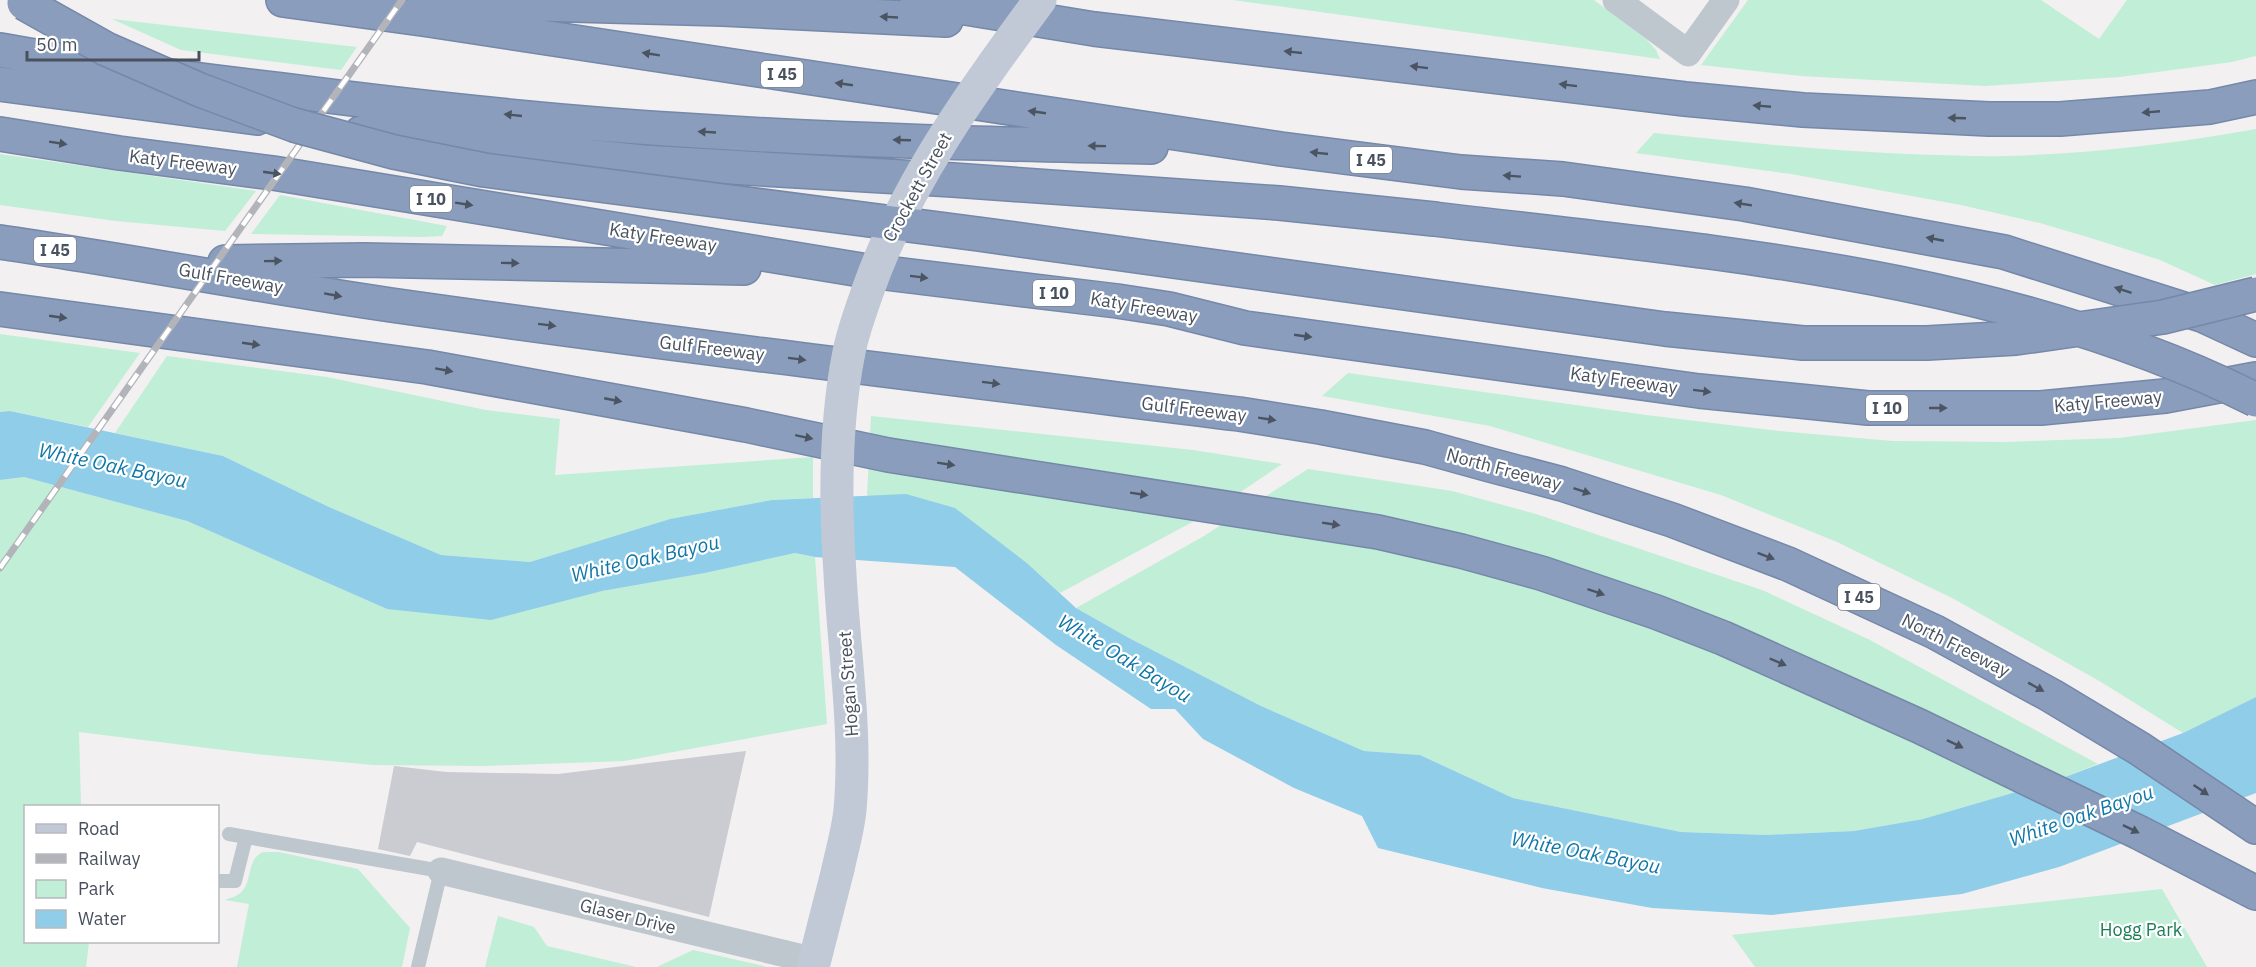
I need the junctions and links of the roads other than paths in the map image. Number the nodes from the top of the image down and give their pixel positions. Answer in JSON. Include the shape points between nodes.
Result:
{"nodes":[{"id":1,"x":19,"y":0,"type":"edge"},
{"id":2,"x":283,"y":0,"type":"edge"},
{"id":3,"x":393,"y":0,"type":"edge"},
{"id":4,"x":917,"y":0,"type":"edge"},
{"id":5,"x":1040,"y":0,"type":"edge"},
{"id":6,"x":1616,"y":0,"type":"edge"},
{"id":7,"x":1726,"y":0,"type":"edge"},
{"id":8,"x":1094,"y":29,"type":"junction"},
{"id":9,"x":0,"y":50,"type":"edge"},
{"id":10,"x":0,"y":84,"type":"edge"},
{"id":11,"x":2256,"y":97,"type":"edge"},
{"id":12,"x":0,"y":134,"type":"edge"},
{"id":13,"x":1281,"y":149,"type":"junction"},
{"id":14,"x":0,"y":242,"type":"edge"},
{"id":15,"x":110,"y":258,"type":"junction"},
{"id":16,"x":861,"y":270,"type":"junction"},
{"id":17,"x":2256,"y":294,"type":"edge"},
{"id":18,"x":0,"y":309,"type":"edge"},
{"id":19,"x":2256,"y":340,"type":"edge"},
{"id":20,"x":2256,"y":379,"type":"edge"},
{"id":21,"x":843,"y":397,"type":"joint"},
{"id":22,"x":2256,"y":400,"type":"edge"},
{"id":23,"x":1425,"y":447,"type":"joint"},
{"id":24,"x":2256,"y":827,"type":"edge"},
{"id":25,"x":229,"y":834,"type":"dead end"},
{"id":26,"x":246,"y":837,"type":"junction"},
{"id":27,"x":441,"y":871,"type":"junction"},
{"id":28,"x":219,"y":881,"type":"edge"},
{"id":29,"x":2256,"y":893,"type":"edge"},
{"id":30,"x":814,"y":964,"type":"edge"},
{"id":31,"x":418,"y":967,"type":"edge"}],
"edges":[{"from":1,"to":17,"type":"highway","bridge":true,"via":[[106,49],[294,125],[394,152],[484,170],[1665,329],[1803,343],[1927,343],[1994,339],[2163,317]]},
{"from":13,"to":2,"type":"highway","number":"I 45","one_way":true},
{"from":8,"to":3,"type":"highway","one_way":true,"via":[[734,9]]},
{"from":4,"to":8,"type":"highway"},
{"from":5,"to":21,"type":"main road","name":"Crockett Street","bridge":true,"via":[[951,126],[902,208],[860,311]]},
{"from":6,"to":7,"type":"street","via":[[1688,53]]},
{"from":11,"to":8,"type":"highway","one_way":true,"via":[[2210,107],[2060,119],[1803,110]]},
{"from":13,"to":9,"type":"highway","one_way":true,"via":[[1008,144],[620,126],[180,78]]},
{"from":10,"to":22,"type":"highway","bridge":true,"via":[[362,133],[631,161],[1267,202],[1694,250],[1932,291],[2046,319],[2134,348]]},
{"from":12,"to":16,"type":"highway","name":"Katy Freeway","number":"I 10","one_way":true,"via":[[273,173]]},
{"from":19,"to":13,"type":"highway","number":"I 45","one_way":true,"bridge":true,"via":[[2202,315],[2004,252],[1744,204],[1563,179],[1461,172]]},
{"from":14,"to":15,"type":"highway","name":"Gulf Freeway","number":"I 45"},
{"from":15,"to":16,"type":"highway","one_way":true},
{"from":15,"to":23,"type":"highway","name":"Gulf Freeway","number":"I 45","one_way":true,"via":[[389,305],[1239,414]]},
{"from":16,"to":20,"type":"highway","name":"Katy Freeway","number":"I 10","one_way":true,"via":[[1118,301],[1245,328],[1699,391],[1869,408],[2041,408],[2165,396]]},
{"from":18,"to":29,"type":"highway","one_way":true,"via":[[428,367],[888,455],[1378,532],[1461,551],[1656,612],[1801,672],[1940,736]]},
{"from":21,"to":30,"type":"main road","name":"Hogan Street","bridge":true,"via":[[838,459],[839,573],[852,770],[838,869]]},
{"from":23,"to":24,"type":"highway","name":"North Freeway","number":"I 45","one_way":true,"via":[[1562,484],[1788,564],[1935,632],[2052,696]]},
{"from":25,"to":26,"type":"lane"},
{"from":26,"to":27,"type":"lane"},
{"from":26,"to":28,"type":"lane","via":[[235,881]]},
{"from":27,"to":30,"type":"street","name":"Glaser Drive"},
{"from":27,"to":31,"type":"lane"}]}
